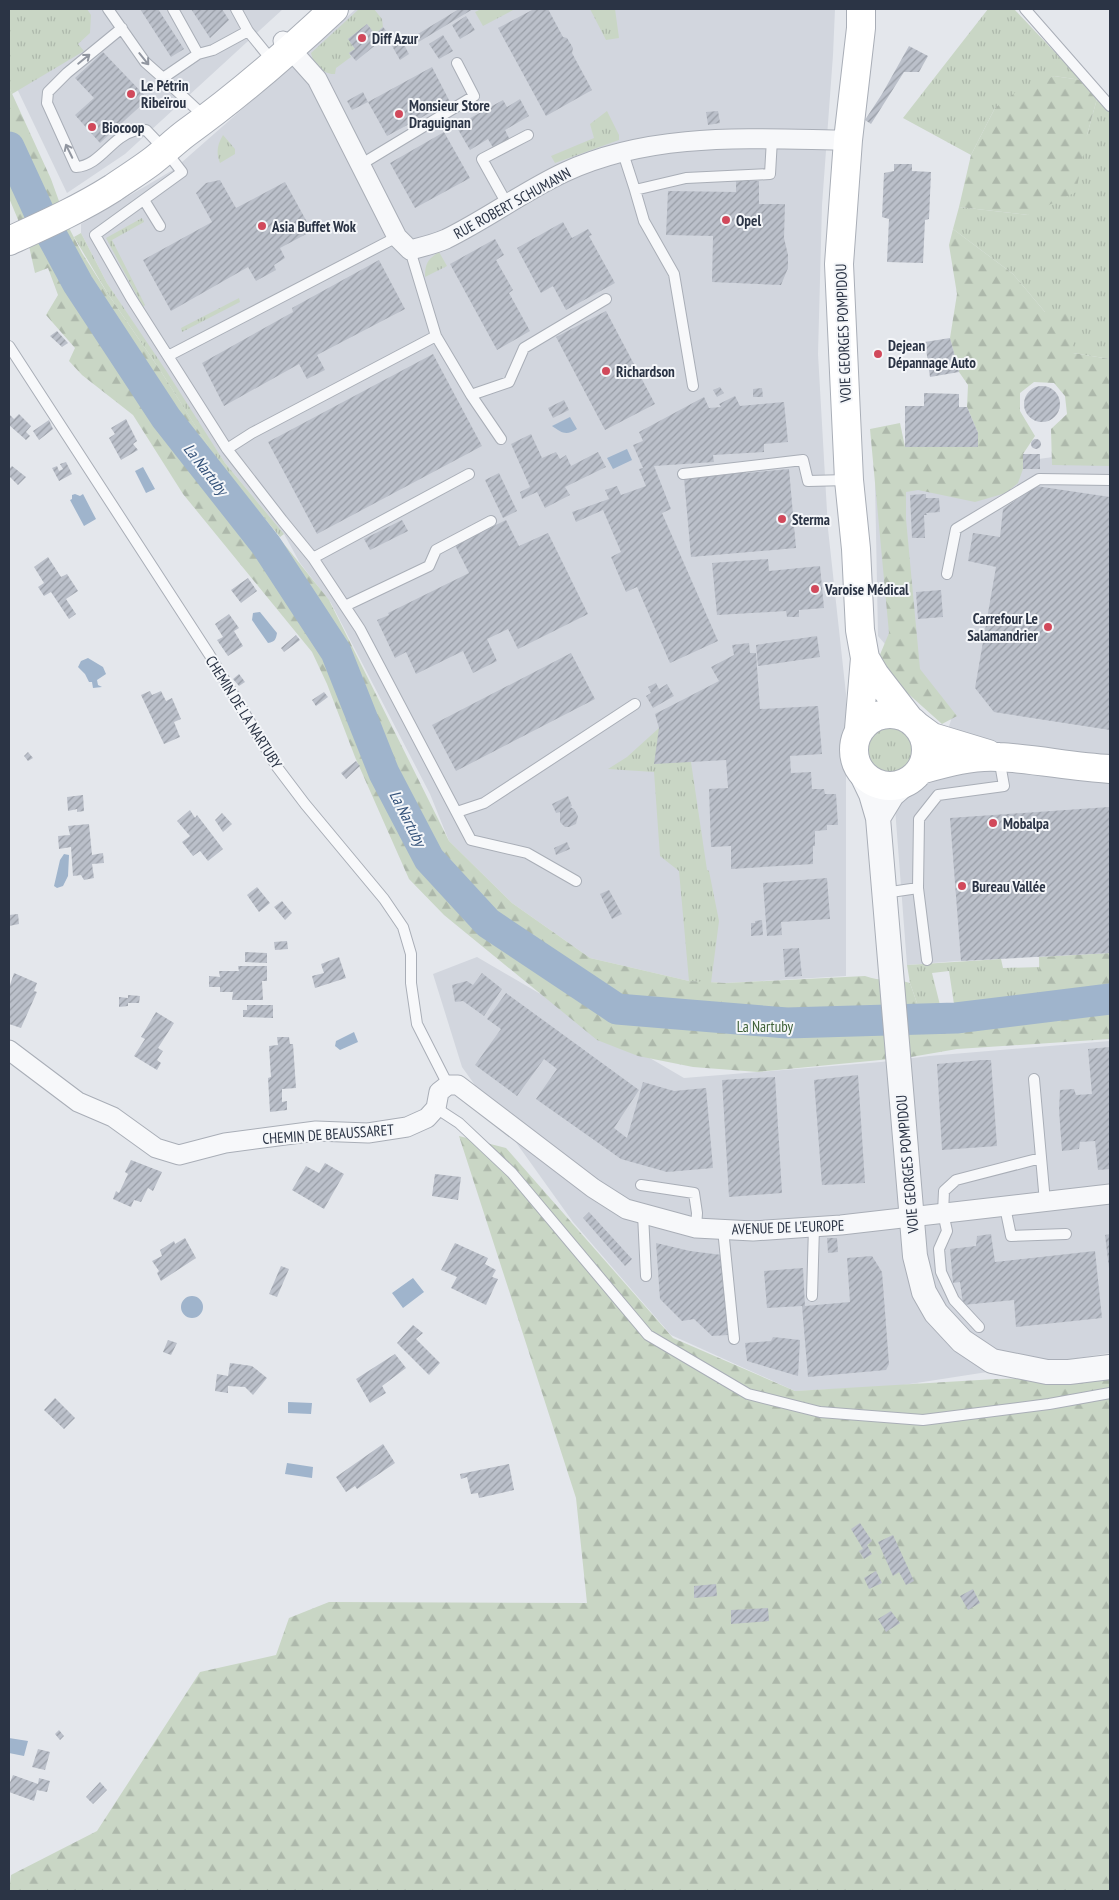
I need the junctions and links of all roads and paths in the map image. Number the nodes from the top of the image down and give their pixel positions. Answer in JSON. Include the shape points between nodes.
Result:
{"nodes":[{"id":1,"x":108,"y":9,"type":"edge"},
{"id":2,"x":172,"y":9,"type":"edge"},
{"id":3,"x":236,"y":9,"type":"edge"},
{"id":4,"x":316,"y":9,"type":"edge"},
{"id":5,"x":334,"y":9,"type":"edge"},
{"id":6,"x":860,"y":9,"type":"edge"},
{"id":7,"x":1025,"y":9,"type":"edge"},
{"id":8,"x":122,"y":28,"type":"junction"},
{"id":9,"x":248,"y":31,"type":"junction"},
{"id":10,"x":279,"y":52,"type":"junction"},
{"id":11,"x":198,"y":54,"type":"junction"},
{"id":12,"x":457,"y":63,"type":"dead end"},
{"id":13,"x":163,"y":78,"type":"junction"},
{"id":14,"x":1110,"y":106,"type":"edge"},
{"id":15,"x":190,"y":129,"type":"junction"},
{"id":16,"x":528,"y":135,"type":"dead end"},
{"id":17,"x":772,"y":139,"type":"junction"},
{"id":18,"x":848,"y":140,"type":"junction"},
{"id":19,"x":624,"y":153,"type":"junction"},
{"id":20,"x":360,"y":165,"type":"junction"},
{"id":21,"x":635,"y":190,"type":"junction"},
{"id":22,"x":144,"y":200,"type":"junction"},
{"id":23,"x":508,"y":204,"type":"junction"},
{"id":24,"x":160,"y":226,"type":"dead end"},
{"id":25,"x":9,"y":241,"type":"edge"},
{"id":26,"x":404,"y":244,"type":"junction"},
{"id":27,"x":606,"y":299,"type":"dead end"},
{"id":28,"x":436,"y":336,"type":"junction"},
{"id":29,"x":9,"y":346,"type":"edge"},
{"id":30,"x":168,"y":356,"type":"junction"},
{"id":31,"x":693,"y":386,"type":"dead end"},
{"id":32,"x":470,"y":395,"type":"junction"},
{"id":33,"x":502,"y":439,"type":"dead end"},
{"id":34,"x":227,"y":448,"type":"junction"},
{"id":35,"x":469,"y":474,"type":"dead end"},
{"id":36,"x":683,"y":474,"type":"dead end"},
{"id":37,"x":849,"y":480,"type":"junction"},
{"id":38,"x":1110,"y":480,"type":"edge"},
{"id":39,"x":491,"y":521,"type":"dead end"},
{"id":40,"x":313,"y":558,"type":"junction"},
{"id":41,"x":947,"y":574,"type":"dead end"},
{"id":42,"x":345,"y":606,"type":"junction"},
{"id":43,"x":865,"y":658,"type":"junction"},
{"id":44,"x":635,"y":704,"type":"dead end"},
{"id":45,"x":913,"y":722,"type":"junction"},
{"id":46,"x":860,"y":729,"type":"junction"},
{"id":47,"x":999,"y":757,"type":"junction"},
{"id":48,"x":859,"y":769,"type":"junction"},
{"id":49,"x":1110,"y":769,"type":"edge"},
{"id":50,"x":913,"y":776,"type":"junction"},
{"id":51,"x":458,"y":812,"type":"junction"},
{"id":52,"x":878,"y":818,"type":"junction"},
{"id":53,"x":576,"y":881,"type":"dead end"},
{"id":54,"x":918,"y":888,"type":"junction"},
{"id":55,"x":884,"y":893,"type":"junction"},
{"id":56,"x":927,"y":960,"type":"dead end"},
{"id":57,"x":9,"y":1050,"type":"edge"},
{"id":58,"x":1034,"y":1079,"type":"dead end"},
{"id":59,"x":448,"y":1085,"type":"junction"},
{"id":60,"x":436,"y":1108,"type":"junction"},
{"id":61,"x":1041,"y":1158,"type":"junction"},
{"id":62,"x":641,"y":1185,"type":"dead end"},
{"id":63,"x":1110,"y":1194,"type":"edge"},
{"id":64,"x":1045,"y":1202,"type":"junction"},
{"id":65,"x":1005,"y":1207,"type":"junction"},
{"id":66,"x":944,"y":1213,"type":"junction"},
{"id":67,"x":643,"y":1214,"type":"junction"},
{"id":68,"x":912,"y":1218,"type":"junction"},
{"id":69,"x":814,"y":1227,"type":"junction"},
{"id":70,"x":696,"y":1228,"type":"junction"},
{"id":71,"x":723,"y":1230,"type":"junction"},
{"id":72,"x":1066,"y":1234,"type":"dead end"},
{"id":73,"x":646,"y":1276,"type":"dead end"},
{"id":74,"x":812,"y":1296,"type":"dead end"},
{"id":75,"x":979,"y":1327,"type":"dead end"},
{"id":76,"x":734,"y":1340,"type":"dead end"},
{"id":77,"x":1110,"y":1367,"type":"edge"},
{"id":78,"x":1110,"y":1393,"type":"edge"}],
"edges":[{"from":1,"to":8,"type":"lane"},
{"from":2,"to":11,"type":"lane"},
{"from":3,"to":9,"type":"lane"},
{"from":4,"to":10,"type":"main road"},
{"from":5,"to":10,"type":"main road"},
{"from":6,"to":18,"type":"main road","name":"VOIE GEORGES POMPIDOU","via":[[857,72]]},
{"from":7,"to":14,"type":"lane"},
{"from":8,"to":13,"type":"lane","one_way":true,"via":[[145,62]]},
{"from":15,"to":8,"type":"lane","one_way":true,"via":[[133,131],[84,167],[76,167],[47,103],[48,92]]},
{"from":9,"to":10,"type":"lane"},
{"from":9,"to":11,"type":"lane","via":[[213,50]]},
{"from":10,"to":15,"type":"main road"},
{"from":10,"to":20,"type":"street","via":[[317,79]]},
{"from":11,"to":13,"type":"lane"},
{"from":12,"to":20,"type":"lane","via":[[474,96]]},
{"from":13,"to":15,"type":"lane"},
{"from":15,"to":22,"type":"lane","via":[[182,172]]},
{"from":15,"to":25,"type":"main road","via":[[150,163],[112,189]]},
{"from":16,"to":23,"type":"lane","via":[[482,159]]},
{"from":17,"to":18,"type":"street","name":"RUE ROBERT SCHUMANN"},
{"from":17,"to":19,"type":"street","name":"RUE ROBERT SCHUMANN","via":[[673,142]]},
{"from":17,"to":21,"type":"lane","via":[[770,174],[686,178]]},
{"from":18,"to":37,"type":"main road","name":"VOIE GEORGES POMPIDOU","via":[[839,264]]},
{"from":19,"to":21,"type":"lane"},
{"from":19,"to":23,"type":"street","name":"RUE ROBERT SCHUMANN","via":[[565,172]]},
{"from":20,"to":26,"type":"street"},
{"from":21,"to":31,"type":"lane","via":[[644,221],[674,274]]},
{"from":22,"to":24,"type":"lane"},
{"from":22,"to":30,"type":"lane","via":[[95,235]]},
{"from":23,"to":26,"type":"street","name":"RUE ROBERT SCHUMANN","via":[[444,240]]},
{"from":26,"to":28,"type":"lane"},
{"from":26,"to":30,"type":"lane"},
{"from":27,"to":32,"type":"lane","via":[[524,348],[509,382]]},
{"from":28,"to":32,"type":"lane"},
{"from":28,"to":34,"type":"lane"},
{"from":29,"to":59,"type":"lane","name":"CHEMIN DE LA NARTUBY","via":[[190,624],[277,767],[403,927],[411,954],[417,1024]]},
{"from":30,"to":34,"type":"lane"},
{"from":32,"to":33,"type":"lane"},
{"from":34,"to":40,"type":"lane"},
{"from":35,"to":40,"type":"lane"},
{"from":36,"to":37,"type":"lane","via":[[803,460],[808,481]]},
{"from":37,"to":43,"type":"main road","name":"VOIE GEORGES POMPIDOU"},
{"from":38,"to":41,"type":"lane","via":[[1039,479],[956,530]]},
{"from":39,"to":42,"type":"lane","via":[[436,550],[429,566]]},
{"from":40,"to":42,"type":"lane"},
{"from":42,"to":51,"type":"lane"},
{"from":43,"to":45,"type":"main road","name":"VOIE GEORGES POMPIDOU","via":[[874,675]]},
{"from":43,"to":46,"type":"main road","name":"VOIE GEORGES POMPIDOU"},
{"from":44,"to":51,"type":"lane","via":[[484,803]]},
{"from":45,"to":46,"type":"main road","via":[[896,714],[884,714],[873,717]]},
{"from":45,"to":47,"type":"main road","via":[[937,739]]},
{"from":45,"to":50,"type":"main road","via":[[924,736],[926,747],[925,759]]},
{"from":46,"to":48,"type":"main road","via":[[853,746]]},
{"from":47,"to":49,"type":"main road"},
{"from":47,"to":50,"type":"main road","via":[[961,761]]},
{"from":47,"to":54,"type":"lane","via":[[1004,786],[938,796],[919,819]]},
{"from":48,"to":50,"type":"main road","via":[[872,782],[883,786],[895,786]]},
{"from":48,"to":52,"type":"street","name":"VOIE GEORGES POMPIDOU"},
{"from":50,"to":52,"type":"street","via":[[892,795]]},
{"from":51,"to":53,"type":"lane","via":[[471,840],[528,853]]},
{"from":52,"to":55,"type":"street","name":"VOIE GEORGES POMPIDOU"},
{"from":54,"to":55,"type":"lane"},
{"from":54,"to":56,"type":"lane"},
{"from":55,"to":68,"type":"street","name":"VOIE GEORGES POMPIDOU"},
{"from":57,"to":60,"type":"street","name":"CHEMIN DE BEAUSSARET","via":[[78,1102],[113,1117],[156,1148],[179,1155],[225,1143],[307,1132],[368,1133],[407,1127],[427,1118]]},
{"from":58,"to":61,"type":"lane"},
{"from":59,"to":60,"type":"street","name":"CHEMIN DE BEAUSSARET","via":[[439,1092]]},
{"from":59,"to":67,"type":"street","name":"AVENUE DE L'EUROPE","via":[[458,1085],[593,1188],[626,1209]]},
{"from":60,"to":78,"type":"lane","via":[[459,1123],[512,1173],[648,1335],[748,1394],[820,1412],[923,1420]]},
{"from":61,"to":64,"type":"lane"},
{"from":61,"to":66,"type":"lane","via":[[956,1180],[944,1191]]},
{"from":62,"to":70,"type":"lane","via":[[694,1193]]},
{"from":63,"to":64,"type":"street","name":"AVENUE DE L'EUROPE"},
{"from":64,"to":65,"type":"street","name":"AVENUE DE L'EUROPE"},
{"from":65,"to":66,"type":"street","name":"AVENUE DE L'EUROPE"},
{"from":65,"to":72,"type":"lane","via":[[1011,1236]]},
{"from":66,"to":68,"type":"street","name":"AVENUE DE L'EUROPE"},
{"from":66,"to":75,"type":"lane","via":[[947,1231],[939,1249],[941,1272],[954,1300]]},
{"from":67,"to":70,"type":"street","name":"AVENUE DE L'EUROPE"},
{"from":67,"to":73,"type":"lane"},
{"from":68,"to":69,"type":"street","name":"AVENUE DE L'EUROPE"},
{"from":68,"to":77,"type":"street","name":"VOIE GEORGES POMPIDOU","via":[[915,1256],[924,1292],[936,1313],[962,1341],[992,1361],[1047,1372]]},
{"from":69,"to":71,"type":"street","name":"AVENUE DE L'EUROPE"},
{"from":69,"to":74,"type":"lane"},
{"from":70,"to":71,"type":"street","name":"AVENUE DE L'EUROPE"},
{"from":71,"to":76,"type":"lane"}]}
